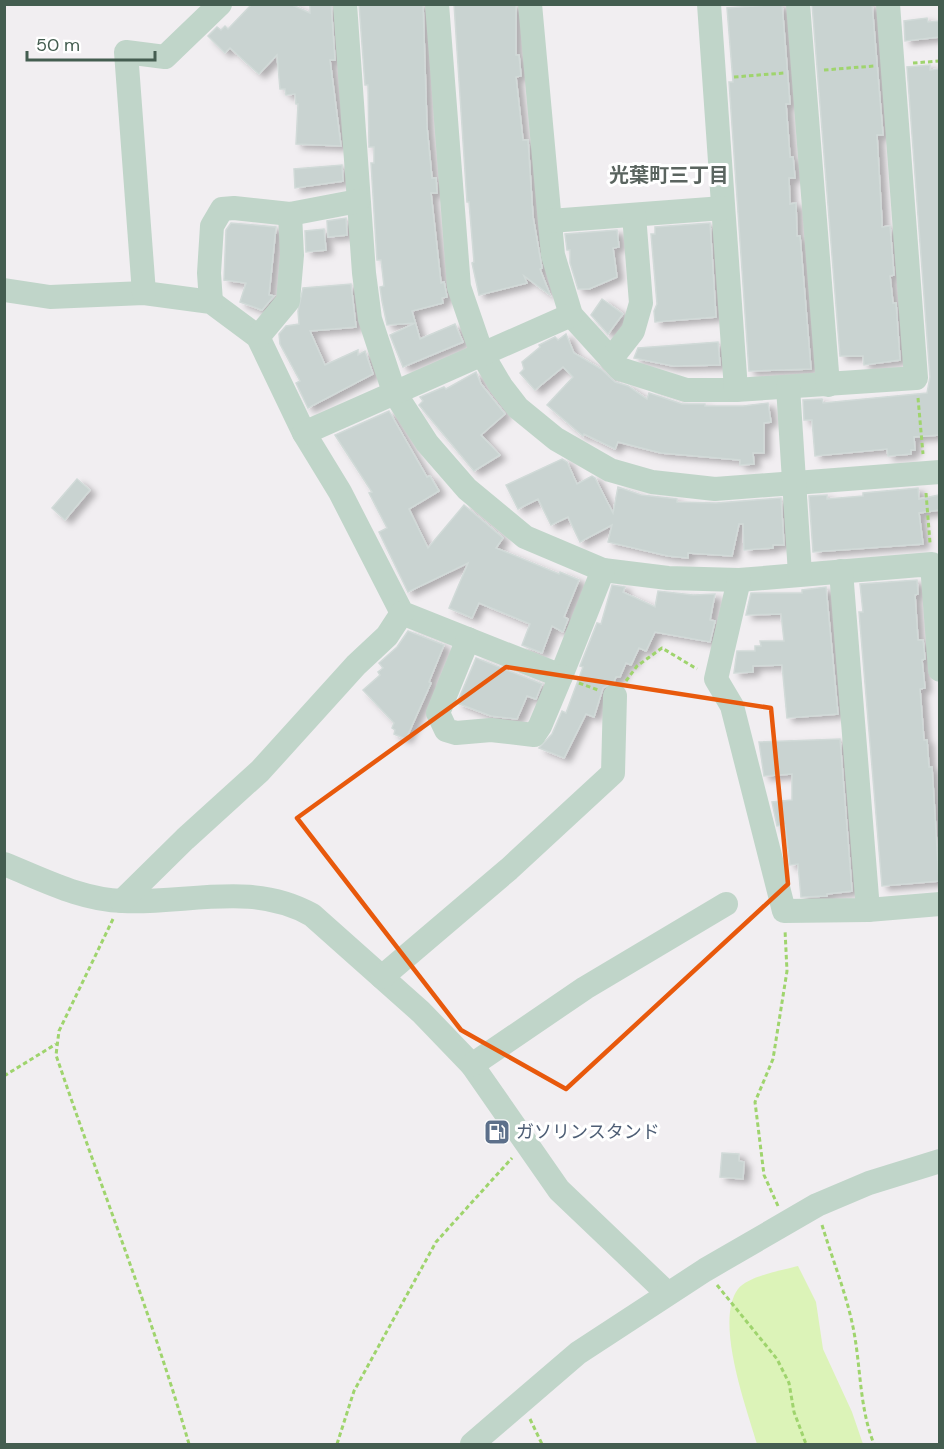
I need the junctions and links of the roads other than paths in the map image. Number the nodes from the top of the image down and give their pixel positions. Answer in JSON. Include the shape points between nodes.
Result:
{"nodes":[{"id":1,"x":220,"y":4,"type":"edge"},
{"id":2,"x":345,"y":4,"type":"edge"},
{"id":3,"x":437,"y":4,"type":"edge"},
{"id":4,"x":530,"y":4,"type":"edge"},
{"id":5,"x":709,"y":4,"type":"edge"},
{"id":6,"x":798,"y":4,"type":"edge"},
{"id":7,"x":888,"y":4,"type":"edge"},
{"id":8,"x":358,"y":201,"type":"junction"},
{"id":9,"x":723,"y":208,"type":"junction"},
{"id":10,"x":290,"y":214,"type":"junction"},
{"id":11,"x":634,"y":215,"type":"junction"},
{"id":12,"x":550,"y":220,"type":"junction"},
{"id":13,"x":4,"y":290,"type":"edge"},
{"id":14,"x":144,"y":293,"type":"junction"},
{"id":15,"x":212,"y":302,"type":"junction"},
{"id":16,"x":571,"y":315,"type":"junction"},
{"id":17,"x":258,"y":337,"type":"junction"},
{"id":18,"x":482,"y":354,"type":"junction"},
{"id":19,"x":610,"y":359,"type":"junction"},
{"id":20,"x":828,"y":385,"type":"junction"},
{"id":21,"x":788,"y":387,"type":"junction"},
{"id":22,"x":736,"y":390,"type":"junction"},
{"id":23,"x":394,"y":392,"type":"junction"},
{"id":24,"x":304,"y":433,"type":"junction"},
{"id":25,"x":939,"y":472,"type":"edge"},
{"id":26,"x":793,"y":482,"type":"junction"},
{"id":27,"x":603,"y":570,"type":"junction"},
{"id":28,"x":841,"y":571,"type":"junction"},
{"id":29,"x":800,"y":574,"type":"junction"},
{"id":30,"x":739,"y":580,"type":"junction"},
{"id":31,"x":402,"y":613,"type":"junction"},
{"id":32,"x":468,"y":639,"type":"junction"},
{"id":33,"x":939,"y":670,"type":"edge"},
{"id":34,"x":561,"y":676,"type":"junction"},
{"id":35,"x":615,"y":696,"type":"dead end"},
{"id":36,"x":4,"y":864,"type":"edge"},
{"id":37,"x":122,"y":901,"type":"junction"},
{"id":38,"x":726,"y":904,"type":"dead end"},
{"id":39,"x":939,"y":904,"type":"edge"},
{"id":40,"x":868,"y":910,"type":"junction"},
{"id":41,"x":382,"y":977,"type":"junction"},
{"id":42,"x":472,"y":1065,"type":"junction"},
{"id":43,"x":939,"y":1161,"type":"edge"},
{"id":44,"x":667,"y":1293,"type":"junction"},
{"id":45,"x":472,"y":1444,"type":"edge"}],
"edges":[{"from":1,"to":14,"type":"street","via":[[165,57],[126,52]]},
{"from":2,"to":8,"type":"street"},
{"from":3,"to":18,"type":"street","via":[[459,287]]},
{"from":4,"to":12,"type":"street"},
{"from":5,"to":9,"type":"street"},
{"from":6,"to":20,"type":"street"},
{"from":7,"to":20,"type":"street","via":[[916,378]]},
{"from":8,"to":10,"type":"street"},
{"from":8,"to":23,"type":"street","via":[[370,319]]},
{"from":9,"to":11,"type":"street"},
{"from":9,"to":22,"type":"street"},
{"from":10,"to":15,"type":"street","via":[[222,209],[212,226]]},
{"from":10,"to":17,"type":"street","via":[[288,301]]},
{"from":11,"to":12,"type":"street"},
{"from":11,"to":19,"type":"street","via":[[641,303],[633,331]]},
{"from":12,"to":16,"type":"street","via":[[553,255]]},
{"from":13,"to":14,"type":"street","via":[[50,297]]},
{"from":14,"to":15,"type":"street"},
{"from":15,"to":17,"type":"street"},
{"from":16,"to":18,"type":"street"},
{"from":16,"to":19,"type":"street"},
{"from":17,"to":24,"type":"street"},
{"from":18,"to":23,"type":"street"},
{"from":18,"to":26,"type":"street","via":[[518,408],[556,439],[610,470],[652,482],[715,489]]},
{"from":19,"to":22,"type":"street","via":[[620,369],[686,390]]},
{"from":20,"to":21,"type":"street"},
{"from":21,"to":22,"type":"street"},
{"from":21,"to":26,"type":"street"},
{"from":23,"to":24,"type":"street"},
{"from":23,"to":27,"type":"street","via":[[427,442],[467,489],[525,537]]},
{"from":24,"to":31,"type":"street","via":[[340,492]]},
{"from":25,"to":26,"type":"street"},
{"from":26,"to":29,"type":"street"},
{"from":27,"to":30,"type":"street","via":[[668,578]]},
{"from":27,"to":34,"type":"street"},
{"from":28,"to":29,"type":"street"},
{"from":28,"to":33,"type":"street","via":[[932,564]]},
{"from":28,"to":40,"type":"street"},
{"from":29,"to":30,"type":"street"},
{"from":30,"to":40,"type":"street","via":[[716,679],[732,706],[784,911]]},
{"from":31,"to":32,"type":"street"},
{"from":31,"to":37,"type":"street","via":[[387,636],[260,771]]},
{"from":32,"to":34,"type":"street"},
{"from":32,"to":34,"type":"street","via":[[438,713],[446,730],[534,735]]},
{"from":35,"to":41,"type":"street","via":[[613,773],[509,869]]},
{"from":36,"to":37,"type":"street","via":[[83,895]]},
{"from":37,"to":41,"type":"street","via":[[241,896],[292,904],[332,931]]},
{"from":38,"to":42,"type":"street","via":[[585,988]]},
{"from":39,"to":40,"type":"street"},
{"from":41,"to":42,"type":"street"},
{"from":42,"to":44,"type":"street","via":[[559,1190]]},
{"from":43,"to":44,"type":"street","via":[[816,1205]]},
{"from":44,"to":45,"type":"street","via":[[578,1353]]}]}
